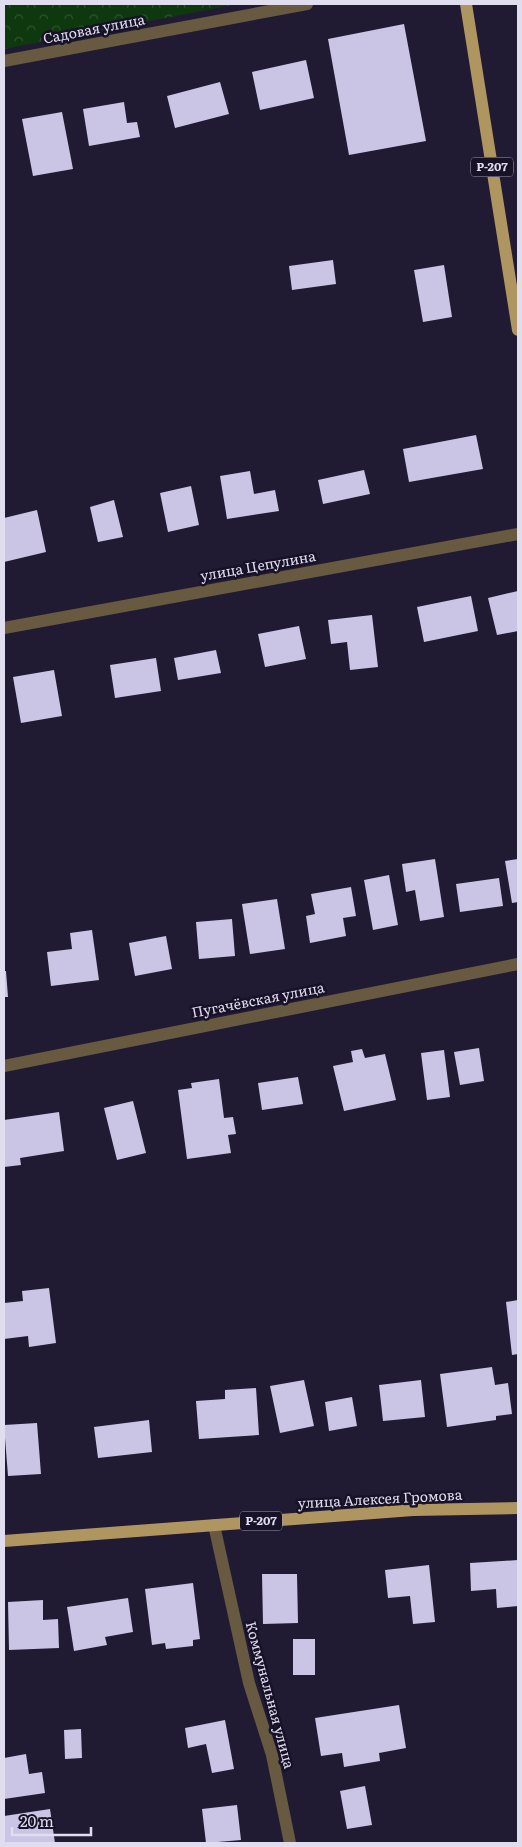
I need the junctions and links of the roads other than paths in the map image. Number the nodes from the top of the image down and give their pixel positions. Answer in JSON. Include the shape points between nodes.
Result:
{"nodes":[{"id":1,"x":307,"y":4,"type":"edge"},
{"id":2,"x":466,"y":4,"type":"edge"},
{"id":3,"x":4,"y":61,"type":"edge"},
{"id":4,"x":518,"y":330,"type":"edge"},
{"id":5,"x":518,"y":534,"type":"edge"},
{"id":6,"x":4,"y":628,"type":"edge"},
{"id":7,"x":518,"y":964,"type":"edge"},
{"id":8,"x":4,"y":1066,"type":"edge"},
{"id":9,"x":518,"y":1508,"type":"edge"},
{"id":10,"x":214,"y":1525,"type":"junction"},
{"id":11,"x":4,"y":1542,"type":"edge"},
{"id":12,"x":290,"y":1843,"type":"edge"}],
"edges":[{"from":1,"to":3,"type":"street","name":"Садовая улица"},
{"from":2,"to":4,"type":"main road","number":"Р-207"},
{"from":5,"to":6,"type":"street","name":"улица Цепулина"},
{"from":7,"to":8,"type":"street","name":"Пугачёвская улица"},
{"from":9,"to":10,"type":"main road","name":"улица Алексея Громова","number":"Р-207","via":[[413,1510]]},
{"from":10,"to":11,"type":"main road","name":"улица Алексея Громова","number":"Р-207"},
{"from":10,"to":12,"type":"street","name":"Коммунальная улица","via":[[249,1683],[272,1755]]}]}
